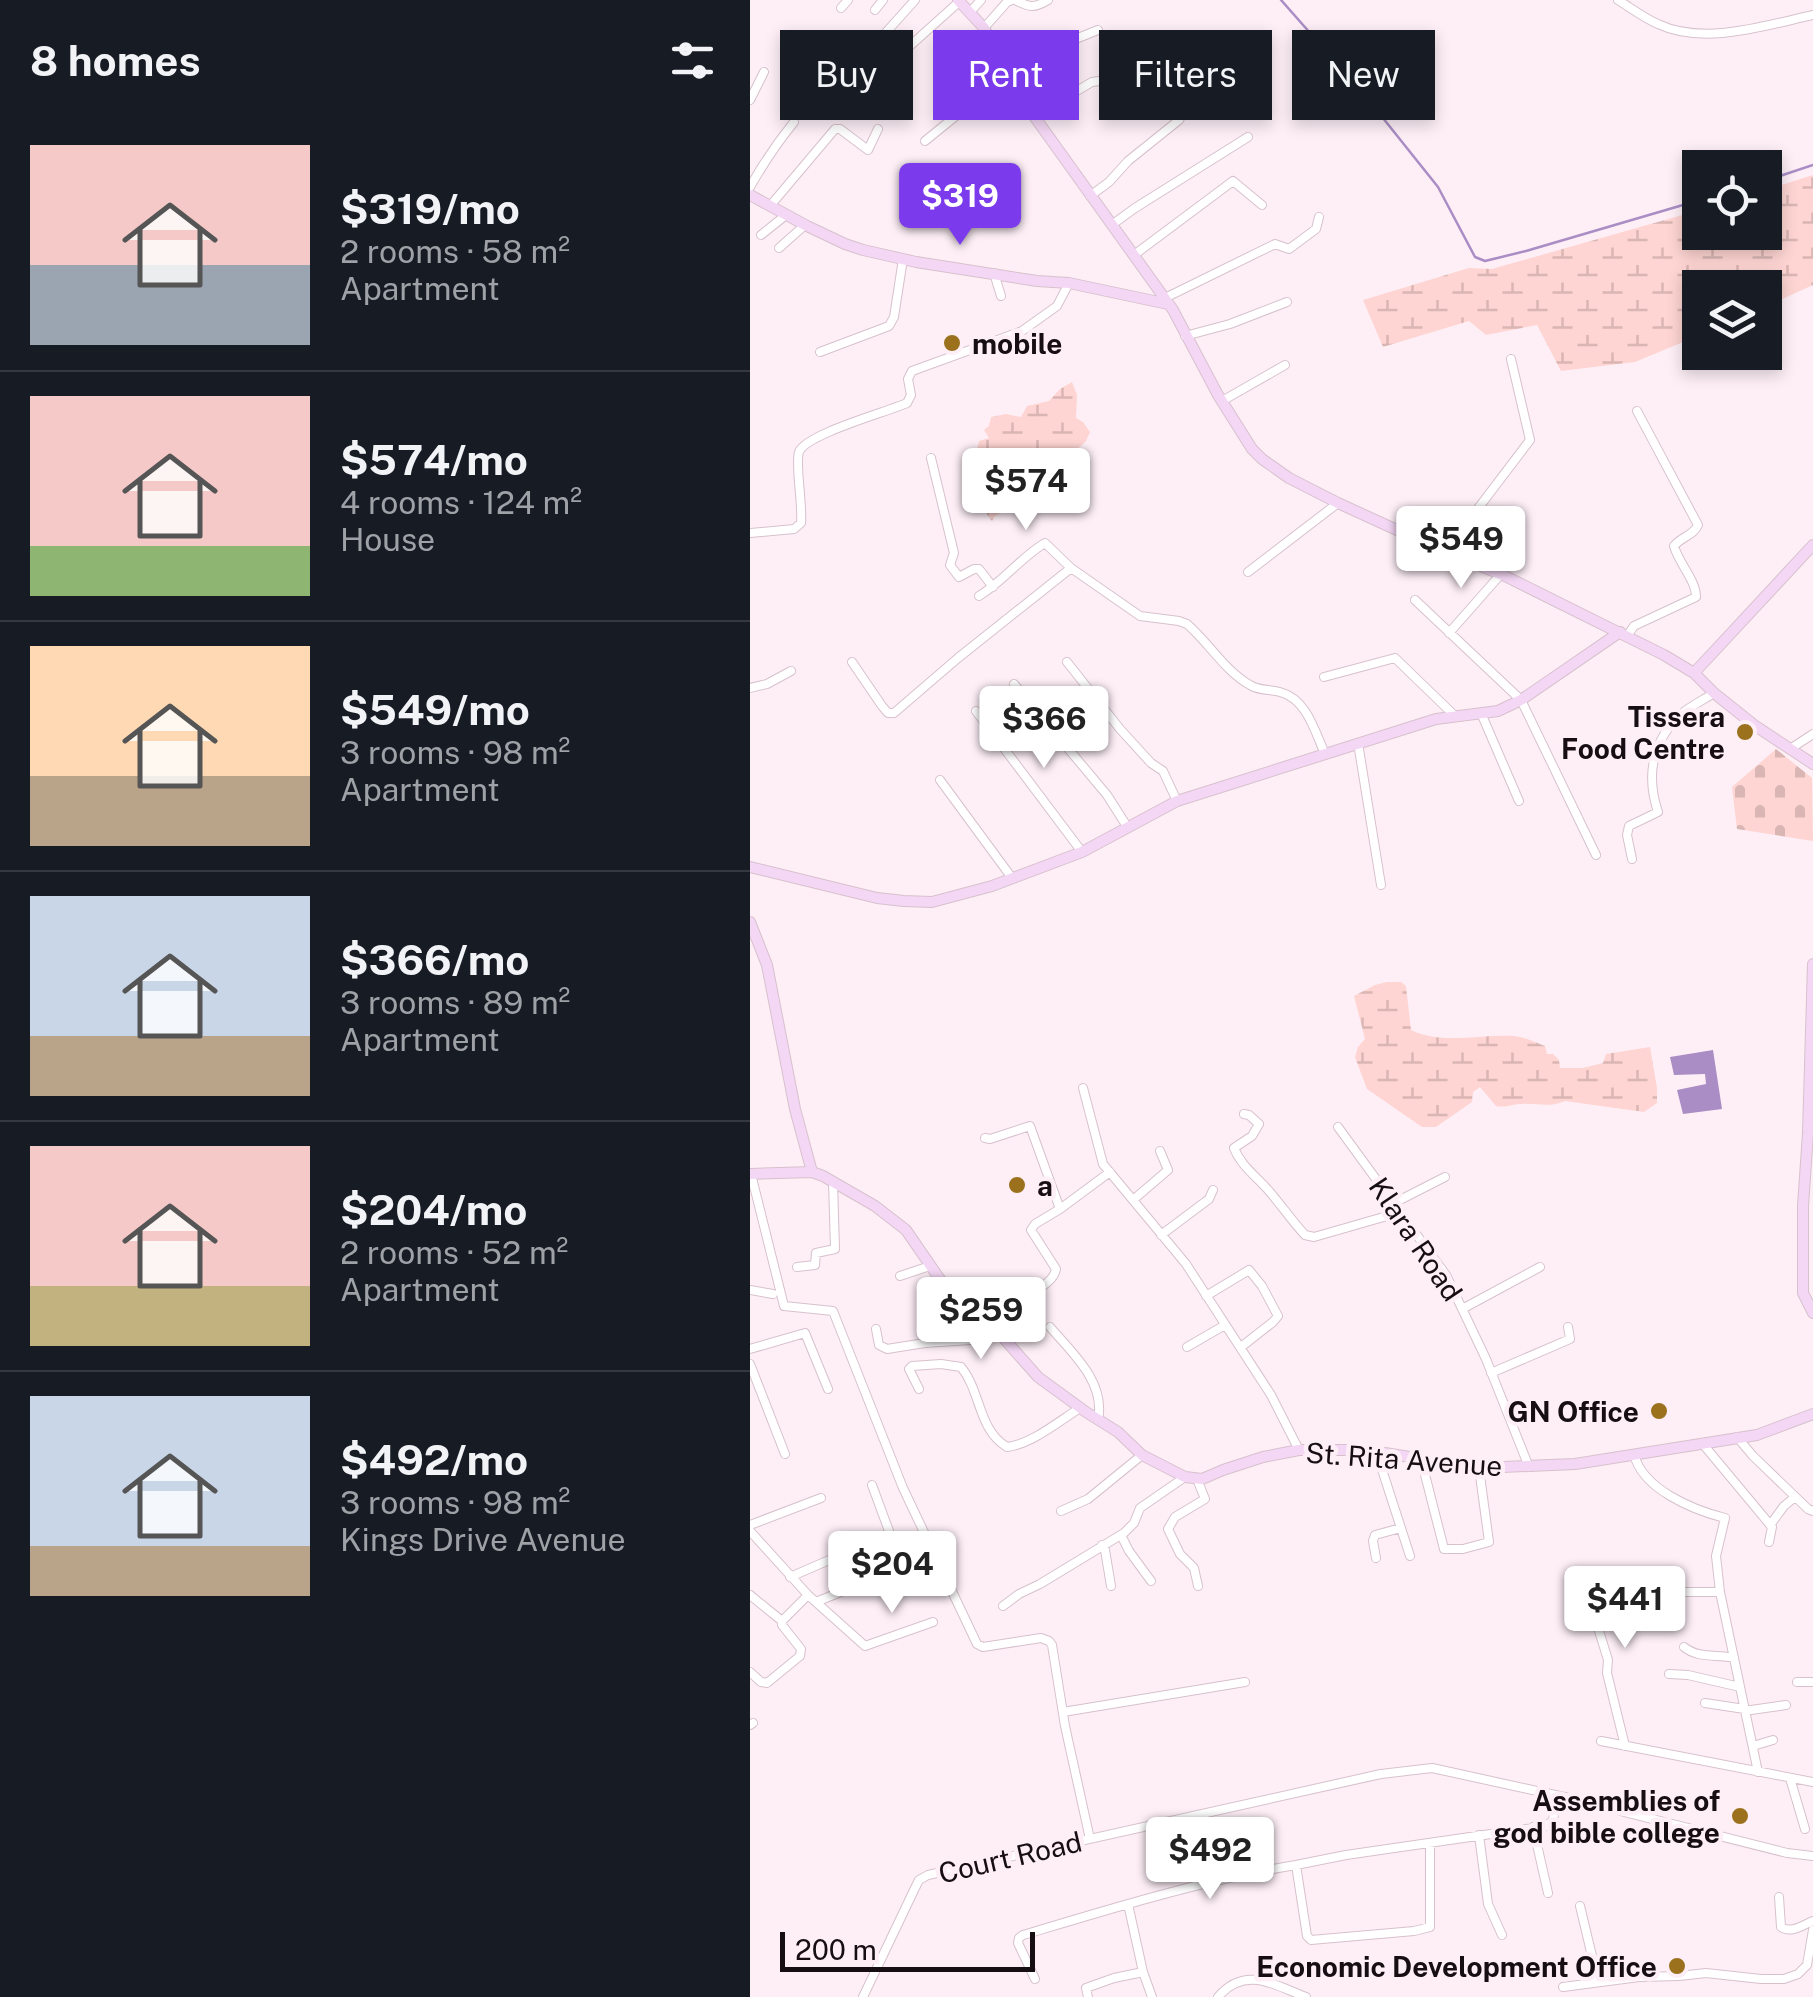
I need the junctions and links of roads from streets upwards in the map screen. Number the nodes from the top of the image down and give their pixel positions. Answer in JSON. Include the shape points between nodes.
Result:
{"nodes":[{"id":1,"x":884,"y":0,"type":"edge"},
{"id":2,"x":915,"y":0,"type":"edge"},
{"id":3,"x":982,"y":0,"type":"edge"},
{"id":4,"x":1013,"y":0,"type":"edge"},
{"id":5,"x":1048,"y":0,"type":"edge"},
{"id":6,"x":1618,"y":0,"type":"edge"},
{"id":7,"x":959,"y":1,"type":"edge"},
{"id":8,"x":875,"y":10,"type":"dead end"},
{"id":9,"x":971,"y":12,"type":"junction"},
{"id":10,"x":1813,"y":16,"type":"edge"},
{"id":11,"x":984,"y":28,"type":"joint"},
{"id":12,"x":888,"y":30,"type":"edge"},
{"id":13,"x":1098,"y":30,"type":"dead end"},
{"id":14,"x":1079,"y":38,"type":"edge"},
{"id":15,"x":913,"y":43,"type":"edge"},
{"id":16,"x":764,"y":72,"type":"dead end"},
{"id":17,"x":750,"y":100,"type":"edge"},
{"id":18,"x":949,"y":120,"type":"edge"},
{"id":19,"x":1037,"y":120,"type":"edge"},
{"id":20,"x":1180,"y":120,"type":"edge"},
{"id":21,"x":794,"y":122,"type":"dead end"},
{"id":22,"x":878,"y":129,"type":"dead end"},
{"id":23,"x":1248,"y":137,"type":"dead end"},
{"id":24,"x":924,"y":140,"type":"dead end"},
{"id":25,"x":750,"y":191,"type":"edge"},
{"id":26,"x":1090,"y":196,"type":"junction"},
{"id":27,"x":1262,"y":205,"type":"dead end"},
{"id":28,"x":770,"y":206,"type":"junction"},
{"id":29,"x":786,"y":215,"type":"junction"},
{"id":30,"x":1320,"y":217,"type":"dead end"},
{"id":31,"x":1113,"y":224,"type":"junction"},
{"id":32,"x":805,"y":226,"type":"junction"},
{"id":33,"x":761,"y":236,"type":"dead end"},
{"id":34,"x":779,"y":248,"type":"dead end"},
{"id":35,"x":1134,"y":255,"type":"junction"},
{"id":36,"x":903,"y":259,"type":"junction"},
{"id":37,"x":994,"y":274,"type":"junction"},
{"id":38,"x":1069,"y":283,"type":"junction"},
{"id":39,"x":1001,"y":296,"type":"dead end"},
{"id":40,"x":1167,"y":301,"type":"junction"},
{"id":41,"x":1287,"y":302,"type":"dead end"},
{"id":42,"x":1186,"y":336,"type":"junction"},
{"id":43,"x":820,"y":352,"type":"dead end"},
{"id":44,"x":1511,"y":359,"type":"dead end"},
{"id":45,"x":1285,"y":365,"type":"dead end"},
{"id":46,"x":1222,"y":401,"type":"junction"},
{"id":47,"x":1637,"y":411,"type":"dead end"},
{"id":48,"x":931,"y":458,"type":"dead end"},
{"id":49,"x":1338,"y":503,"type":"junction"},
{"id":50,"x":750,"y":533,"type":"edge"},
{"id":51,"x":1813,"y":545,"type":"edge"},
{"id":52,"x":1445,"y":552,"type":"junction"},
{"id":53,"x":1070,"y":568,"type":"junction"},
{"id":54,"x":1248,"y":572,"type":"dead end"},
{"id":55,"x":1501,"y":574,"type":"junction"},
{"id":56,"x":993,"y":587,"type":"junction"},
{"id":57,"x":978,"y":596,"type":"dead end"},
{"id":58,"x":1415,"y":600,"type":"dead end"},
{"id":59,"x":1450,"y":632,"type":"junction"},
{"id":60,"x":1623,"y":634,"type":"junction"},
{"id":61,"x":852,"y":662,"type":"dead end"},
{"id":62,"x":1066,"y":662,"type":"dead end"},
{"id":63,"x":791,"y":672,"type":"dead end"},
{"id":64,"x":1694,"y":673,"type":"junction"},
{"id":65,"x":1324,"y":678,"type":"dead end"},
{"id":66,"x":1014,"y":684,"type":"dead end"},
{"id":67,"x":750,"y":688,"type":"edge"},
{"id":68,"x":1714,"y":693,"type":"junction"},
{"id":69,"x":1521,"y":700,"type":"junction"},
{"id":70,"x":976,"y":712,"type":"dead end"},
{"id":71,"x":1482,"y":714,"type":"junction"},
{"id":72,"x":1456,"y":716,"type":"junction"},
{"id":73,"x":1813,"y":734,"type":"edge"},
{"id":74,"x":1358,"y":744,"type":"junction"},
{"id":75,"x":1790,"y":749,"type":"junction"},
{"id":76,"x":1324,"y":754,"type":"junction"},
{"id":77,"x":1813,"y":764,"type":"edge"},
{"id":78,"x":940,"y":780,"type":"dead end"},
{"id":79,"x":1178,"y":801,"type":"junction"},
{"id":80,"x":1519,"y":801,"type":"dead end"},
{"id":81,"x":1128,"y":828,"type":"junction"},
{"id":82,"x":1082,"y":852,"type":"junction"},
{"id":83,"x":1596,"y":855,"type":"dead end"},
{"id":84,"x":1632,"y":859,"type":"dead end"},
{"id":85,"x":750,"y":866,"type":"edge"},
{"id":86,"x":1012,"y":878,"type":"junction"},
{"id":87,"x":1381,"y":885,"type":"dead end"},
{"id":88,"x":750,"y":922,"type":"edge"},
{"id":89,"x":1813,"y":964,"type":"edge"},
{"id":90,"x":1813,"y":976,"type":"edge"},
{"id":91,"x":1811,"y":1084,"type":"edge"},
{"id":92,"x":1083,"y":1088,"type":"dead end"},
{"id":93,"x":1244,"y":1114,"type":"dead end"},
{"id":94,"x":1338,"y":1127,"type":"dead end"},
{"id":95,"x":985,"y":1138,"type":"dead end"},
{"id":96,"x":1160,"y":1151,"type":"dead end"},
{"id":97,"x":812,"y":1172,"type":"junction"},
{"id":98,"x":1110,"y":1172,"type":"junction"},
{"id":99,"x":750,"y":1174,"type":"edge"},
{"id":100,"x":1445,"y":1177,"type":"dead end"},
{"id":101,"x":833,"y":1181,"type":"junction"},
{"id":102,"x":1214,"y":1190,"type":"dead end"},
{"id":103,"x":1133,"y":1200,"type":"junction"},
{"id":104,"x":1394,"y":1203,"type":"junction"},
{"id":105,"x":1060,"y":1209,"type":"junction"},
{"id":106,"x":1401,"y":1212,"type":"junction"},
{"id":107,"x":1162,"y":1235,"type":"junction"},
{"id":108,"x":930,"y":1266,"type":"junction"},
{"id":109,"x":796,"y":1267,"type":"dead end"},
{"id":110,"x":1540,"y":1267,"type":"dead end"},
{"id":111,"x":900,"y":1276,"type":"dead end"},
{"id":112,"x":750,"y":1290,"type":"edge"},
{"id":113,"x":773,"y":1294,"type":"dead end"},
{"id":114,"x":1206,"y":1296,"type":"junction"},
{"id":115,"x":1810,"y":1301,"type":"edge"},
{"id":116,"x":1464,"y":1308,"type":"junction"},
{"id":117,"x":1813,"y":1313,"type":"edge"},
{"id":118,"x":1225,"y":1326,"type":"junction"},
{"id":119,"x":1050,"y":1327,"type":"dead end"},
{"id":120,"x":1568,"y":1327,"type":"dead end"},
{"id":121,"x":876,"y":1328,"type":"dead end"},
{"id":122,"x":1000,"y":1334,"type":"junction"},
{"id":123,"x":1187,"y":1347,"type":"dead end"},
{"id":124,"x":1241,"y":1347,"type":"junction"},
{"id":125,"x":750,"y":1348,"type":"edge"},
{"id":126,"x":750,"y":1364,"type":"edge"},
{"id":127,"x":1491,"y":1373,"type":"junction"},
{"id":128,"x":828,"y":1389,"type":"dead end"},
{"id":129,"x":920,"y":1390,"type":"dead end"},
{"id":130,"x":1080,"y":1408,"type":"junction"},
{"id":131,"x":1813,"y":1414,"type":"edge"},
{"id":132,"x":1098,"y":1420,"type":"junction"},
{"id":133,"x":1737,"y":1437,"type":"junction"},
{"id":134,"x":1702,"y":1442,"type":"junction"},
{"id":135,"x":1298,"y":1450,"type":"junction"},
{"id":136,"x":1376,"y":1451,"type":"junction"},
{"id":137,"x":785,"y":1454,"type":"dead end"},
{"id":138,"x":1142,"y":1454,"type":"junction"},
{"id":139,"x":1634,"y":1454,"type":"junction"},
{"id":140,"x":1421,"y":1459,"type":"junction"},
{"id":141,"x":1529,"y":1467,"type":"junction"},
{"id":142,"x":1479,"y":1468,"type":"junction"},
{"id":143,"x":1191,"y":1478,"type":"junction"},
{"id":144,"x":872,"y":1485,"type":"dead end"},
{"id":145,"x":1795,"y":1497,"type":"junction"},
{"id":146,"x":821,"y":1498,"type":"dead end"},
{"id":147,"x":1061,"y":1511,"type":"dead end"},
{"id":148,"x":1813,"y":1511,"type":"edge"},
{"id":149,"x":1770,"y":1525,"type":"junction"},
{"id":150,"x":750,"y":1528,"type":"edge"},
{"id":151,"x":1401,"y":1528,"type":"junction"},
{"id":152,"x":1121,"y":1535,"type":"junction"},
{"id":153,"x":1770,"y":1542,"type":"dead end"},
{"id":154,"x":1102,"y":1545,"type":"junction"},
{"id":155,"x":1410,"y":1556,"type":"dead end"},
{"id":156,"x":1376,"y":1558,"type":"dead end"},
{"id":157,"x":908,"y":1565,"type":"dead end"},
{"id":158,"x":790,"y":1577,"type":"junction"},
{"id":159,"x":1151,"y":1581,"type":"dead end"},
{"id":160,"x":1573,"y":1582,"type":"dead end"},
{"id":161,"x":1111,"y":1586,"type":"dead end"},
{"id":162,"x":1198,"y":1586,"type":"dead end"},
{"id":163,"x":1675,"y":1592,"type":"dead end"},
{"id":164,"x":1720,"y":1592,"type":"junction"},
{"id":165,"x":750,"y":1595,"type":"edge"},
{"id":166,"x":808,"y":1595,"type":"junction"},
{"id":167,"x":816,"y":1602,"type":"junction"},
{"id":168,"x":1003,"y":1606,"type":"dead end"},
{"id":169,"x":782,"y":1621,"type":"junction"},
{"id":170,"x":933,"y":1622,"type":"dead end"},
{"id":171,"x":1684,"y":1646,"type":"dead end"},
{"id":172,"x":1734,"y":1658,"type":"junction"},
{"id":173,"x":750,"y":1672,"type":"edge"},
{"id":174,"x":1669,"y":1674,"type":"dead end"},
{"id":175,"x":1245,"y":1682,"type":"dead end"},
{"id":176,"x":1797,"y":1682,"type":"dead end"},
{"id":177,"x":1813,"y":1682,"type":"edge"},
{"id":178,"x":1740,"y":1687,"type":"junction"},
{"id":179,"x":1705,"y":1704,"type":"dead end"},
{"id":180,"x":1786,"y":1704,"type":"dead end"},
{"id":181,"x":1745,"y":1708,"type":"junction"},
{"id":182,"x":1063,"y":1712,"type":"junction"},
{"id":183,"x":1774,"y":1740,"type":"dead end"},
{"id":184,"x":1601,"y":1741,"type":"dead end"},
{"id":185,"x":1625,"y":1746,"type":"junction"},
{"id":186,"x":1753,"y":1746,"type":"junction"},
{"id":187,"x":1758,"y":1772,"type":"junction"},
{"id":188,"x":1790,"y":1778,"type":"junction"},
{"id":189,"x":1813,"y":1782,"type":"edge"},
{"id":190,"x":1557,"y":1796,"type":"junction"},
{"id":191,"x":1533,"y":1827,"type":"junction"},
{"id":192,"x":1806,"y":1830,"type":"dead end"},
{"id":193,"x":1478,"y":1835,"type":"junction"},
{"id":194,"x":1090,"y":1839,"type":"junction"},
{"id":195,"x":1430,"y":1843,"type":"junction"},
{"id":196,"x":1813,"y":1856,"type":"edge"},
{"id":197,"x":1296,"y":1865,"type":"junction"},
{"id":198,"x":1548,"y":1893,"type":"dead end"},
{"id":199,"x":1779,"y":1897,"type":"dead end"},
{"id":200,"x":1128,"y":1904,"type":"junction"},
{"id":201,"x":1580,"y":1906,"type":"dead end"},
{"id":202,"x":1813,"y":1921,"type":"edge"},
{"id":203,"x":1813,"y":1930,"type":"edge"},
{"id":204,"x":1502,"y":1935,"type":"dead end"},
{"id":205,"x":1143,"y":1972,"type":"junction"},
{"id":206,"x":1035,"y":1979,"type":"dead end"},
{"id":207,"x":1598,"y":1981,"type":"junction"},
{"id":208,"x":1563,"y":1987,"type":"dead end"},
{"id":209,"x":863,"y":1997,"type":"edge"},
{"id":210,"x":1088,"y":1997,"type":"edge"},
{"id":211,"x":1152,"y":1997,"type":"edge"},
{"id":212,"x":1218,"y":1997,"type":"edge"},
{"id":213,"x":1306,"y":1997,"type":"edge"}],
"edges":[{"from":1,"to":8,"type":"street"},
{"from":2,"to":12,"type":"street"},
{"from":3,"to":9,"type":"street"},
{"from":4,"to":5,"type":"street","via":[[1030,7]]},
{"from":4,"to":11,"type":"street"},
{"from":6,"to":10,"type":"street","via":[[1661,26],[1690,32],[1732,33]]},
{"from":7,"to":9,"type":"street"},
{"from":7,"to":15,"type":"street"},
{"from":9,"to":11,"type":"street"},
{"from":13,"to":14,"type":"street"},
{"from":16,"to":17,"type":"street"},
{"from":18,"to":24,"type":"street"},
{"from":19,"to":26,"type":"street"},
{"from":20,"to":26,"type":"street"},
{"from":21,"to":25,"type":"street"},
{"from":22,"to":28,"type":"street","via":[[868,150],[835,128]]},
{"from":23,"to":31,"type":"street"},
{"from":25,"to":28,"type":"street"},
{"from":26,"to":31,"type":"street"},
{"from":27,"to":35,"type":"street","via":[[1234,181]]},
{"from":28,"to":29,"type":"street"},
{"from":29,"to":32,"type":"street"},
{"from":29,"to":33,"type":"street"},
{"from":30,"to":40,"type":"street","via":[[1316,229],[1289,249],[1275,244]]},
{"from":31,"to":35,"type":"street"},
{"from":32,"to":34,"type":"street"},
{"from":32,"to":36,"type":"street"},
{"from":35,"to":40,"type":"street"},
{"from":36,"to":37,"type":"street"},
{"from":36,"to":43,"type":"street","via":[[892,324]]},
{"from":37,"to":38,"type":"street"},
{"from":37,"to":39,"type":"street"},
{"from":38,"to":40,"type":"street"},
{"from":38,"to":50,"type":"street","via":[[1057,306],[1022,331],[912,371],[907,403],[805,445],[799,456],[801,523]]},
{"from":40,"to":42,"type":"street"},
{"from":41,"to":42,"type":"street"},
{"from":42,"to":46,"type":"street"},
{"from":44,"to":52,"type":"street","via":[[1530,440]]},
{"from":45,"to":46,"type":"street"},
{"from":46,"to":49,"type":"street","via":[[1262,459]]},
{"from":47,"to":60,"type":"street","via":[[1698,525],[1674,546],[1697,591],[1696,598]]},
{"from":48,"to":56,"type":"street","via":[[954,553],[951,567],[960,577],[980,569]]},
{"from":49,"to":52,"type":"street"},
{"from":49,"to":54,"type":"street"},
{"from":51,"to":64,"type":"street"},
{"from":52,"to":55,"type":"street"},
{"from":53,"to":56,"type":"street","via":[[1046,542]]},
{"from":53,"to":61,"type":"street","via":[[894,713]]},
{"from":53,"to":76,"type":"street","via":[[1140,616],[1187,624],[1251,686],[1292,697]]},
{"from":55,"to":59,"type":"street"},
{"from":55,"to":60,"type":"street"},
{"from":56,"to":57,"type":"street"},
{"from":58,"to":59,"type":"street"},
{"from":59,"to":69,"type":"street"},
{"from":60,"to":64,"type":"street"},
{"from":60,"to":69,"type":"street"},
{"from":62,"to":79,"type":"street","via":[[1163,771]]},
{"from":63,"to":67,"type":"street"},
{"from":64,"to":68,"type":"street"},
{"from":65,"to":72,"type":"street","via":[[1395,658]]},
{"from":66,"to":81,"type":"street"},
{"from":68,"to":75,"type":"street"},
{"from":68,"to":84,"type":"street","via":[[1680,715],[1662,738],[1652,762],[1658,812],[1629,826]]},
{"from":69,"to":71,"type":"street"},
{"from":69,"to":83,"type":"street"},
{"from":70,"to":82,"type":"street"},
{"from":71,"to":72,"type":"street"},
{"from":71,"to":80,"type":"street"},
{"from":72,"to":74,"type":"street"},
{"from":73,"to":75,"type":"street"},
{"from":74,"to":76,"type":"street"},
{"from":74,"to":87,"type":"street"},
{"from":75,"to":77,"type":"street"},
{"from":76,"to":79,"type":"street"},
{"from":78,"to":86,"type":"street"},
{"from":79,"to":81,"type":"street"},
{"from":81,"to":82,"type":"street"},
{"from":82,"to":86,"type":"street"},
{"from":85,"to":86,"type":"street","via":[[904,901],[932,902]]},
{"from":88,"to":97,"type":"street","via":[[767,965]]},
{"from":89,"to":90,"type":"street"},
{"from":90,"to":91,"type":"street"},
{"from":91,"to":115,"type":"street","via":[[1803,1206],[1804,1293]]},
{"from":92,"to":98,"type":"street"},
{"from":93,"to":106,"type":"street","via":[[1259,1124],[1234,1148],[1240,1162],[1305,1236]]},
{"from":94,"to":104,"type":"street","name":"Klara Road"},
{"from":95,"to":105,"type":"street","via":[[1030,1126]]},
{"from":96,"to":103,"type":"street","via":[[1168,1170]]},
{"from":97,"to":99,"type":"street"},
{"from":97,"to":101,"type":"street"},
{"from":98,"to":103,"type":"street"},
{"from":98,"to":105,"type":"street"},
{"from":99,"to":182,"type":"street","via":[[784,1306],[833,1311],[904,1488],[977,1644],[1049,1641]]},
{"from":100,"to":104,"type":"street"},
{"from":101,"to":108,"type":"street","via":[[906,1230]]},
{"from":101,"to":109,"type":"street","via":[[834,1249],[816,1253],[815,1265]]},
{"from":102,"to":107,"type":"street"},
{"from":103,"to":107,"type":"street"},
{"from":104,"to":106,"type":"street","name":"Klara Road"},
{"from":105,"to":122,"type":"street","via":[[1031,1230],[1056,1269],[1025,1298],[1033,1331]]},
{"from":106,"to":116,"type":"street","name":"Klara Road"},
{"from":107,"to":114,"type":"street"},
{"from":108,"to":111,"type":"street"},
{"from":108,"to":122,"type":"street","via":[[950,1294]]},
{"from":110,"to":116,"type":"street"},
{"from":112,"to":113,"type":"street"},
{"from":114,"to":118,"type":"street"},
{"from":114,"to":124,"type":"street","via":[[1249,1270],[1262,1286],[1278,1316]]},
{"from":115,"to":117,"type":"street"},
{"from":116,"to":127,"type":"street","name":"Klara Road"},
{"from":118,"to":123,"type":"street"},
{"from":118,"to":124,"type":"street"},
{"from":119,"to":132,"type":"street","via":[[1092,1378]]},
{"from":120,"to":127,"type":"street","via":[[1570,1339]]},
{"from":121,"to":122,"type":"street","via":[[887,1349]]},
{"from":122,"to":130,"type":"street","via":[[1038,1377]]},
{"from":124,"to":135,"type":"street"},
{"from":125,"to":128,"type":"street","via":[[805,1334]]},
{"from":126,"to":137,"type":"street"},
{"from":127,"to":141,"type":"street","name":"Klara Road"},
{"from":129,"to":130,"type":"street","via":[[912,1366],[961,1367],[990,1432],[1006,1447]]},
{"from":130,"to":132,"type":"street"},
{"from":131,"to":133,"type":"street","name":"St. Rita Avenue"},
{"from":132,"to":138,"type":"street"},
{"from":133,"to":134,"type":"street","name":"St. Rita Avenue"},
{"from":133,"to":145,"type":"street"},
{"from":134,"to":139,"type":"street","name":"St. Rita Avenue"},
{"from":134,"to":149,"type":"street"},
{"from":135,"to":136,"type":"street","name":"St. Rita Avenue"},
{"from":135,"to":143,"type":"street","name":"St. Rita Avenue"},
{"from":136,"to":140,"type":"street","name":"St. Rita Avenue"},
{"from":136,"to":151,"type":"street"},
{"from":138,"to":143,"type":"street"},
{"from":138,"to":147,"type":"street"},
{"from":139,"to":141,"type":"street","name":"St. Rita Avenue"},
{"from":139,"to":164,"type":"street","via":[[1654,1485],[1724,1518],[1716,1556]]},
{"from":140,"to":142,"type":"street","name":"St. Rita Avenue"},
{"from":140,"to":142,"type":"street","via":[[1444,1550],[1489,1542]]},
{"from":141,"to":142,"type":"street","name":"St. Rita Avenue"},
{"from":143,"to":152,"type":"street","via":[[1140,1508]]},
{"from":143,"to":162,"type":"street","via":[[1205,1500],[1175,1517],[1168,1529]]},
{"from":144,"to":158,"type":"street","via":[[887,1535]]},
{"from":145,"to":148,"type":"street"},
{"from":145,"to":149,"type":"street"},
{"from":146,"to":150,"type":"street"},
{"from":149,"to":153,"type":"street"},
{"from":150,"to":158,"type":"street"},
{"from":151,"to":155,"type":"street"},
{"from":151,"to":156,"type":"street","via":[[1374,1535]]},
{"from":152,"to":154,"type":"street"},
{"from":152,"to":159,"type":"street"},
{"from":154,"to":161,"type":"street"},
{"from":154,"to":168,"type":"street"},
{"from":157,"to":167,"type":"street"},
{"from":158,"to":166,"type":"street"},
{"from":160,"to":185,"type":"street","via":[[1586,1596],[1608,1660]]},
{"from":163,"to":164,"type":"street"},
{"from":164,"to":172,"type":"street"},
{"from":165,"to":169,"type":"street"},
{"from":166,"to":167,"type":"street"},
{"from":166,"to":169,"type":"street"},
{"from":167,"to":170,"type":"street","via":[[865,1646]]},
{"from":169,"to":173,"type":"street","via":[[800,1656],[767,1683]]},
{"from":171,"to":172,"type":"street"},
{"from":172,"to":178,"type":"street"},
{"from":174,"to":178,"type":"street"},
{"from":175,"to":182,"type":"street"},
{"from":176,"to":177,"type":"street"},
{"from":178,"to":181,"type":"street"},
{"from":179,"to":181,"type":"street"},
{"from":180,"to":181,"type":"street"},
{"from":181,"to":186,"type":"street"},
{"from":182,"to":194,"type":"street"},
{"from":183,"to":186,"type":"street"},
{"from":184,"to":185,"type":"street"},
{"from":185,"to":187,"type":"street"},
{"from":186,"to":187,"type":"street"},
{"from":187,"to":188,"type":"street"},
{"from":188,"to":189,"type":"street"},
{"from":188,"to":192,"type":"street"},
{"from":190,"to":191,"type":"street","via":[[1552,1820]]},
{"from":190,"to":194,"type":"street","name":"Court Road","via":[[1432,1768]]},
{"from":190,"to":196,"type":"street","name":"Court Road"},
{"from":191,"to":193,"type":"street"},
{"from":191,"to":198,"type":"street"},
{"from":193,"to":195,"type":"street"},
{"from":193,"to":204,"type":"street","via":[[1488,1904]]},
{"from":194,"to":209,"type":"street","name":"Court Road","via":[[920,1880]]},
{"from":195,"to":197,"type":"street"},
{"from":195,"to":197,"type":"street","via":[[1430,1927],[1414,1931],[1310,1940]]},
{"from":197,"to":200,"type":"street"},
{"from":199,"to":202,"type":"street","via":[[1785,1930]]},
{"from":200,"to":205,"type":"street"},
{"from":200,"to":206,"type":"street","via":[[1019,1938]]},
{"from":201,"to":207,"type":"street"},
{"from":203,"to":207,"type":"street","via":[[1807,1965],[1784,1979],[1706,1972]]},
{"from":205,"to":210,"type":"street","via":[[1086,1988]]},
{"from":205,"to":211,"type":"street"},
{"from":207,"to":208,"type":"street"},
{"from":212,"to":213,"type":"street","via":[[1250,1978]]}]}
